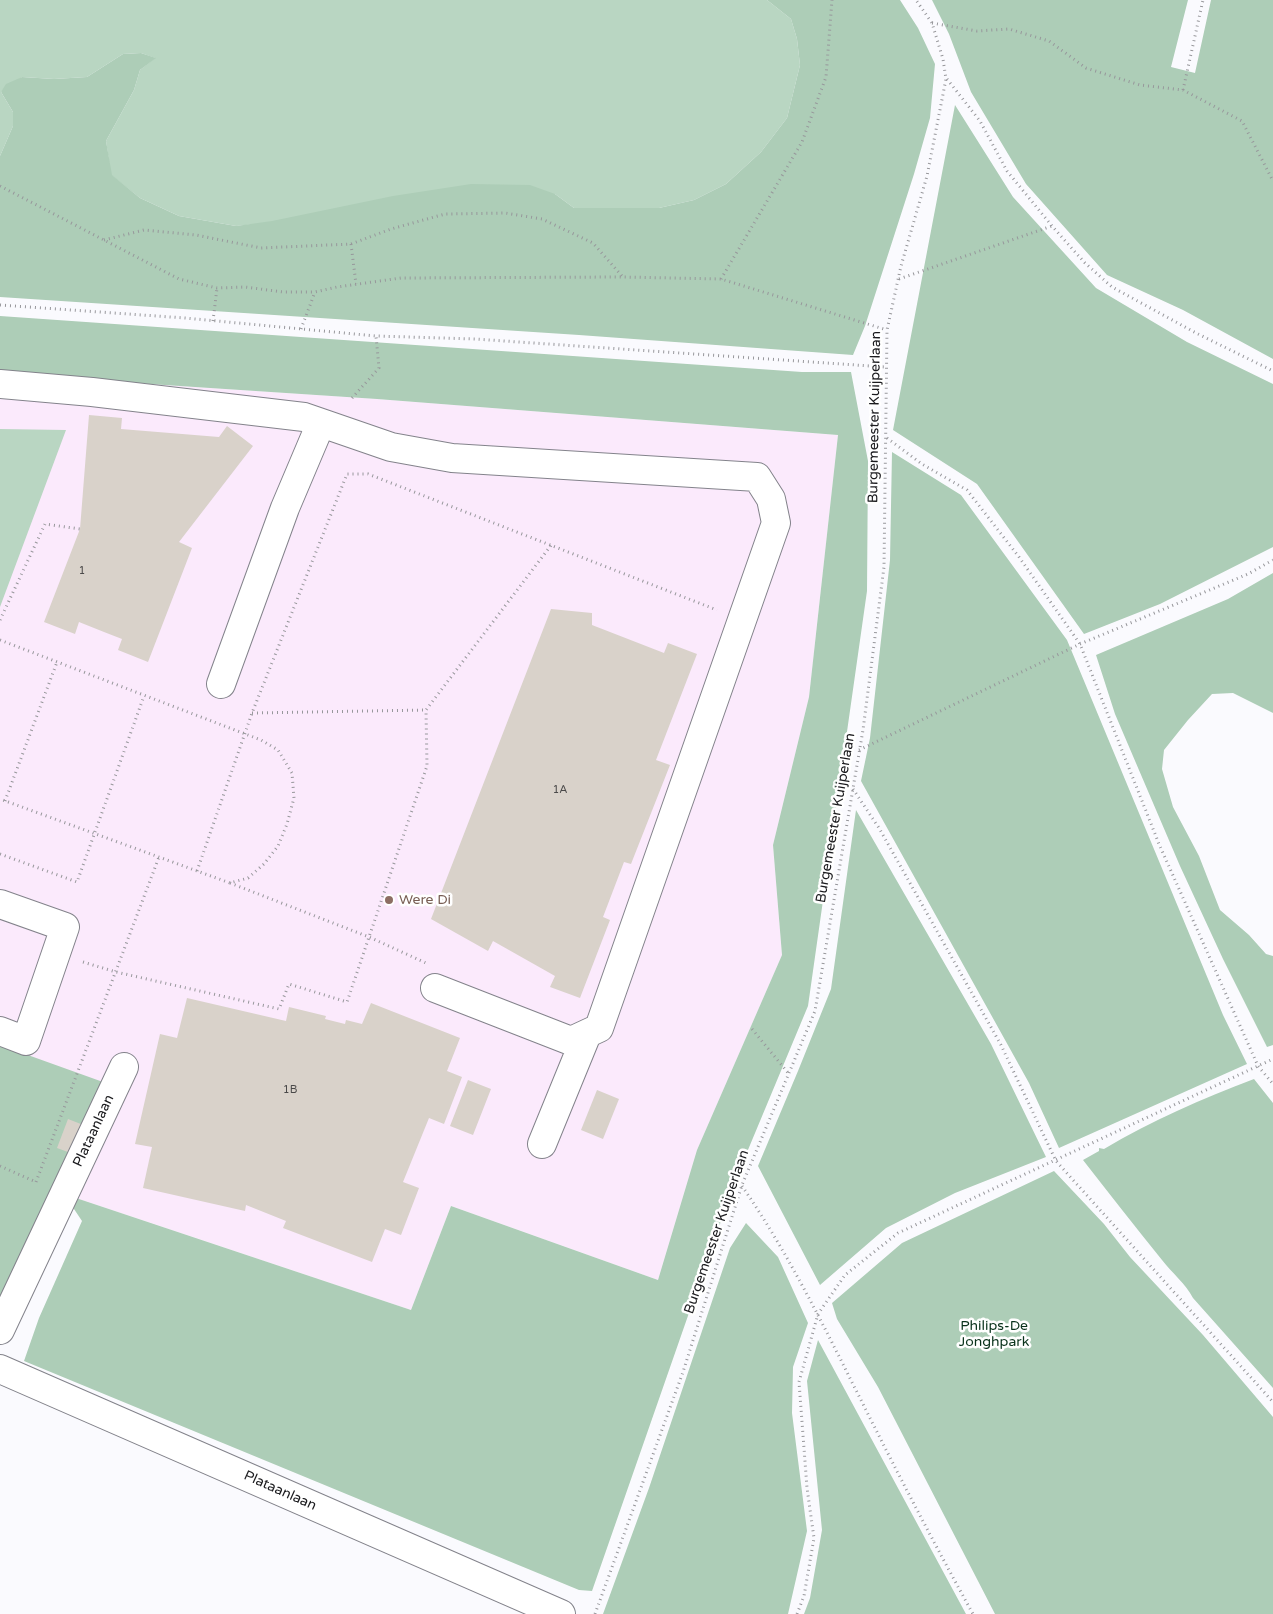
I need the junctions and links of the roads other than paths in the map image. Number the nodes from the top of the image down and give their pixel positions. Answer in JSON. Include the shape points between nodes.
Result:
{"nodes":[{"id":1,"x":0,"y":384,"type":"edge"},
{"id":2,"x":321,"y":423,"type":"junction"},
{"id":3,"x":221,"y":684,"type":"dead end"},
{"id":4,"x":0,"y":904,"type":"edge"},
{"id":5,"x":435,"y":988,"type":"road end"},
{"id":6,"x":0,"y":1031,"type":"edge"},
{"id":7,"x":587,"y":1034,"type":"junction"},
{"id":8,"x":124,"y":1067,"type":"dead end"},
{"id":9,"x":542,"y":1144,"type":"dead end"},
{"id":10,"x":0,"y":1330,"type":"edge"},
{"id":11,"x":0,"y":1369,"type":"edge"},
{"id":12,"x":561,"y":1614,"type":"edge"}],
"edges":[{"from":1,"to":2,"type":"street","via":[[304,417]]},
{"from":2,"to":3,"type":"street","via":[[285,508]]},
{"from":2,"to":7,"type":"street","via":[[391,447],[452,458],[757,477],[771,499],[776,523],[599,1028]]},
{"from":4,"to":6,"type":"street","via":[[65,927],[26,1041]]},
{"from":5,"to":7,"type":"street","via":[[571,1041]]},
{"from":7,"to":9,"type":"street"},
{"from":8,"to":10,"type":"street","name":"Plataanlaan"},
{"from":11,"to":12,"type":"street","name":"Plataanlaan"}]}
